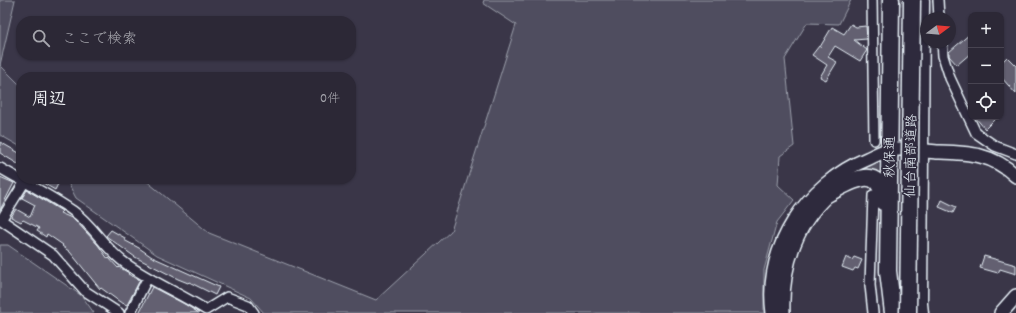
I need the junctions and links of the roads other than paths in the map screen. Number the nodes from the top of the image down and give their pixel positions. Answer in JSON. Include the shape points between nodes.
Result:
{"nodes":[{"id":1,"x":872,"y":0,"type":"edge"},
{"id":2,"x":891,"y":0,"type":"edge"},
{"id":3,"x":912,"y":0,"type":"edge"},
{"id":4,"x":935,"y":1,"type":"edge"},
{"id":5,"x":938,"y":12,"type":"edge"},
{"id":6,"x":942,"y":48,"type":"edge"},
{"id":7,"x":874,"y":140,"type":"tunnel mouth"},
{"id":8,"x":921,"y":151,"type":"junction"},
{"id":9,"x":890,"y":154,"type":"junction"},
{"id":10,"x":1016,"y":154,"type":"edge"},
{"id":11,"x":0,"y":168,"type":"edge"},
{"id":12,"x":1016,"y":176,"type":"edge"},
{"id":13,"x":16,"y":178,"type":"edge"},
{"id":14,"x":23,"y":184,"type":"edge"},
{"id":15,"x":26,"y":184,"type":"edge"},
{"id":16,"x":829,"y":193,"type":"junction"},
{"id":17,"x":873,"y":195,"type":"tunnel mouth"},
{"id":18,"x":1,"y":220,"type":"edge"},
{"id":19,"x":888,"y":260,"type":"junction"},
{"id":20,"x":148,"y":279,"type":"junction"},
{"id":21,"x":1016,"y":296,"type":"edge"},
{"id":22,"x":1004,"y":312,"type":"edge"},
{"id":23,"x":119,"y":313,"type":"edge"},
{"id":24,"x":130,"y":313,"type":"edge"},
{"id":25,"x":254,"y":313,"type":"edge"},
{"id":26,"x":773,"y":313,"type":"edge"},
{"id":27,"x":783,"y":313,"type":"edge"},
{"id":28,"x":873,"y":313,"type":"edge"},
{"id":29,"x":892,"y":313,"type":"edge"},
{"id":30,"x":908,"y":313,"type":"edge"},
{"id":31,"x":920,"y":313,"type":"edge"}],
"edges":[{"from":1,"to":7,"type":"street"},
{"from":2,"to":9,"type":"highway","name":"秋保通"},
{"from":3,"to":30,"type":"highway","name":"仙台南部道路","bridge":true},
{"from":4,"to":5,"type":"street"},
{"from":4,"to":8,"type":"highway"},
{"from":6,"to":10,"type":"street","via":[[950,78],[976,133],[995,146]]},
{"from":8,"to":9,"type":"street"},
{"from":8,"to":12,"type":"street","via":[[980,154],[1008,168]]},
{"from":8,"to":31,"type":"highway","via":[[918,304]]},
{"from":9,"to":16,"type":"street","via":[[854,174]]},
{"from":9,"to":19,"type":"highway","name":"秋保通"},
{"from":9,"to":26,"type":"street","via":[[841,172],[811,196],[798,213],[788,230],[775,264],[772,282]]},
{"from":11,"to":13,"type":"street"},
{"from":14,"to":18,"type":"street"},
{"from":15,"to":20,"type":"street","via":[[73,211],[89,224],[122,261]]},
{"from":16,"to":19,"type":"highway","via":[[860,177],[877,182],[882,189],[884,246]]},
{"from":16,"to":27,"type":"street","via":[[808,217],[796,237],[784,272]]},
{"from":17,"to":28,"type":"street","via":[[870,285]]},
{"from":18,"to":23,"type":"street","via":[[53,255],[85,291]]},
{"from":19,"to":29,"type":"highway","name":"秋保通"},
{"from":20,"to":24,"type":"street"},
{"from":20,"to":25,"type":"street","via":[[206,310],[227,297],[248,305]]},
{"from":21,"to":22,"type":"street"}]}
